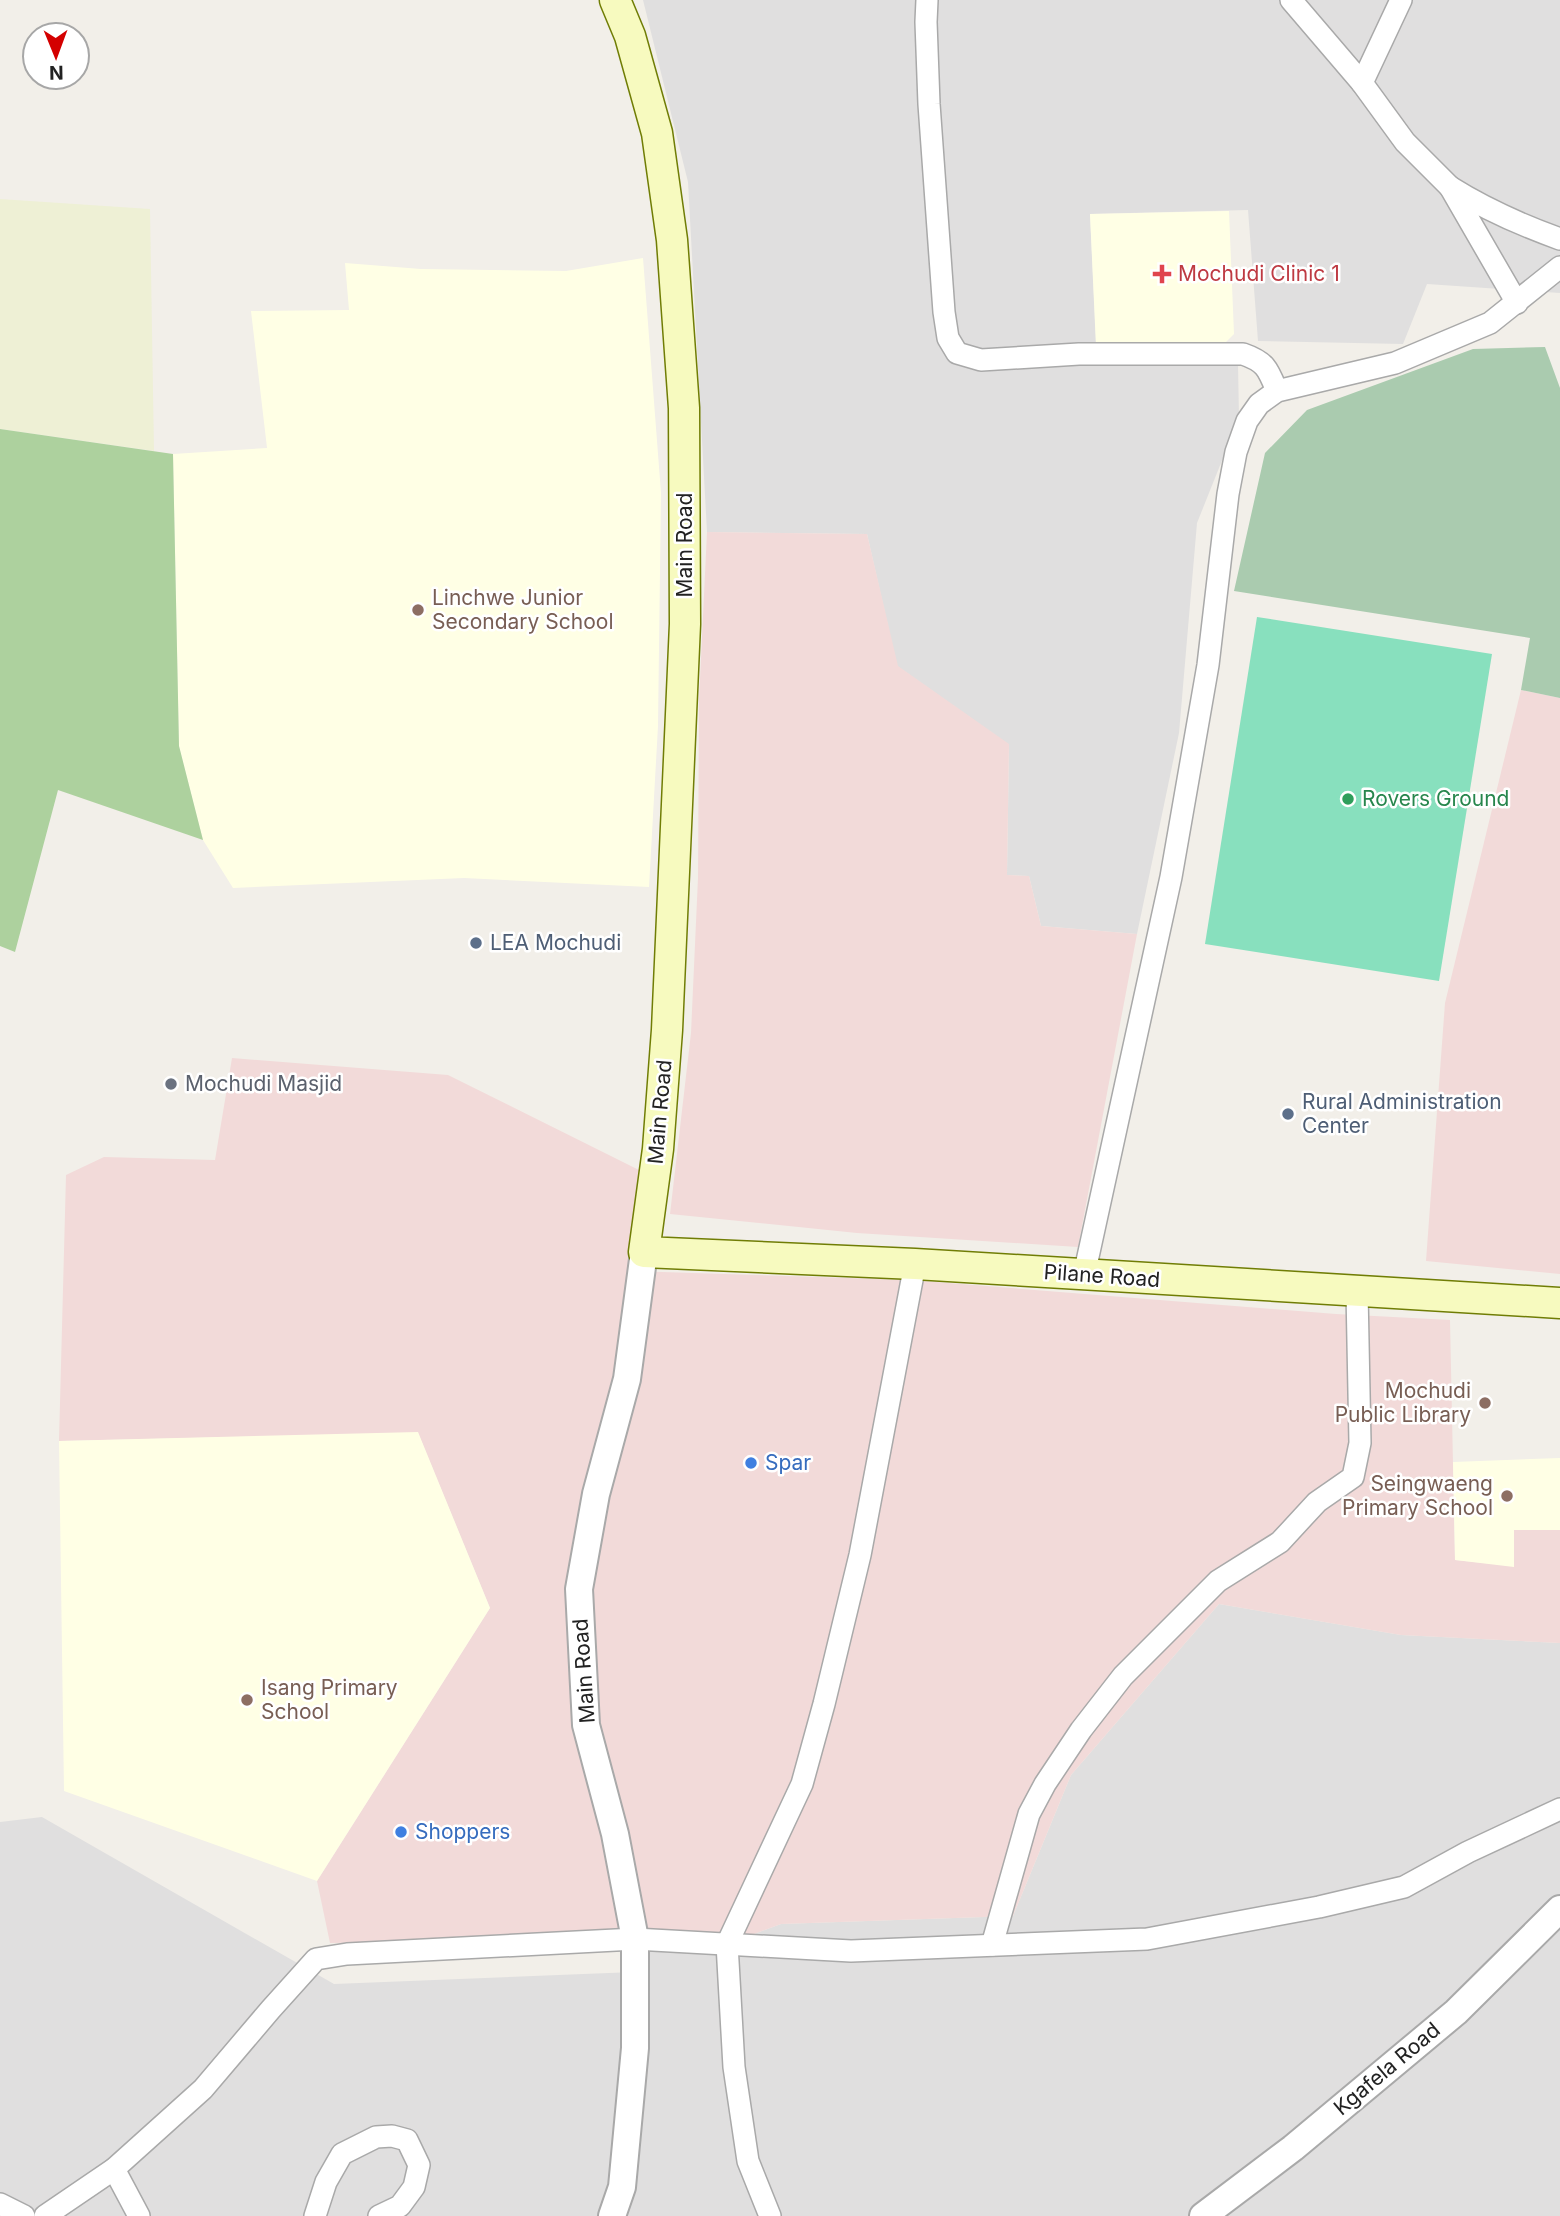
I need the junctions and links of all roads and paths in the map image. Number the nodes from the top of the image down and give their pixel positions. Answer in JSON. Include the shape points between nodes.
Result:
{"nodes":[{"id":1,"x":615,"y":0,"type":"edge"},
{"id":2,"x":927,"y":0,"type":"edge"},
{"id":3,"x":1291,"y":0,"type":"edge"},
{"id":4,"x":1401,"y":0,"type":"edge"},
{"id":5,"x":1362,"y":83,"type":"junction"},
{"id":6,"x":1450,"y":187,"type":"junction"},
{"id":7,"x":1560,"y":239,"type":"edge"},
{"id":8,"x":1560,"y":267,"type":"edge"},
{"id":9,"x":1517,"y":303,"type":"junction"},
{"id":10,"x":1277,"y":391,"type":"junction"},
{"id":11,"x":645,"y":1252,"type":"junction"},
{"id":12,"x":915,"y":1264,"type":"junction"},
{"id":13,"x":1084,"y":1275,"type":"junction"},
{"id":14,"x":1357,"y":1292,"type":"junction"},
{"id":15,"x":1560,"y":1303,"type":"edge"},
{"id":16,"x":1560,"y":1809,"type":"edge"},
{"id":17,"x":1560,"y":1909,"type":"edge"},
{"id":18,"x":635,"y":1939,"type":"junction"},
{"id":19,"x":727,"y":1944,"type":"junction"},
{"id":20,"x":992,"y":1945,"type":"junction"},
{"id":21,"x":114,"y":2169,"type":"junction"},
{"id":22,"x":0,"y":2204,"type":"edge"},
{"id":23,"x":72,"y":2207,"type":"edge"},
{"id":24,"x":24,"y":2216,"type":"edge"},
{"id":25,"x":45,"y":2216,"type":"edge"},
{"id":26,"x":139,"y":2216,"type":"edge"},
{"id":27,"x":315,"y":2216,"type":"edge"},
{"id":28,"x":379,"y":2216,"type":"edge"},
{"id":29,"x":612,"y":2216,"type":"edge"},
{"id":30,"x":770,"y":2216,"type":"edge"},
{"id":31,"x":1203,"y":2216,"type":"edge"}],
"edges":[{"from":1,"to":11,"type":"main road","name":"Main Road","via":[[657,133],[672,240],[684,408],[685,624],[667,1030]]},
{"from":2,"to":10,"type":"street","via":[[929,104],[944,312],[948,338],[957,353],[981,360],[1079,354],[1242,354],[1258,359],[1268,369]]},
{"from":3,"to":5,"type":"street"},
{"from":4,"to":5,"type":"street"},
{"from":5,"to":6,"type":"street","via":[[1405,142]]},
{"from":6,"to":7,"type":"street","via":[[1479,206]]},
{"from":6,"to":9,"type":"street"},
{"from":8,"to":9,"type":"street"},
{"from":9,"to":10,"type":"street","via":[[1490,323],[1395,363]]},
{"from":10,"to":13,"type":"street","via":[[1259,404],[1247,421],[1236,452],[1208,664],[1171,877]]},
{"from":11,"to":12,"type":"main road","name":"Pilane Road"},
{"from":11,"to":18,"type":"street","name":"Main Road","via":[[627,1379],[596,1494],[579,1589],[586,1725],[615,1834]]},
{"from":12,"to":13,"type":"main road","name":"Pilane Road"},
{"from":12,"to":19,"type":"street","via":[[860,1555],[821,1718],[802,1784]]},
{"from":13,"to":14,"type":"main road","name":"Pilane Road"},
{"from":14,"to":15,"type":"main road","name":"Pilane Road"},
{"from":14,"to":20,"type":"street","via":[[1360,1443],[1353,1477],[1317,1502],[1280,1542],[1218,1581],[1123,1676],[1081,1730],[1029,1814]]},
{"from":16,"to":20,"type":"street","via":[[1404,1887],[1147,1939]]},
{"from":17,"to":31,"type":"street","name":"Kgafela Road","via":[[1455,2012],[1293,2148]]},
{"from":18,"to":19,"type":"street"},
{"from":18,"to":21,"type":"street","via":[[316,1959],[203,2089]]},
{"from":18,"to":29,"type":"street","name":"Main Road","via":[[635,2048],[622,2187]]},
{"from":19,"to":20,"type":"street","via":[[851,1951]]},
{"from":19,"to":30,"type":"street","via":[[734,2067],[748,2161]]},
{"from":21,"to":23,"type":"street"},
{"from":21,"to":26,"type":"street"},
{"from":22,"to":24,"type":"street"},
{"from":23,"to":25,"type":"street"},
{"from":27,"to":28,"type":"street","via":[[342,2154],[376,2137],[392,2136],[407,2140],[419,2165],[414,2187],[400,2206]]}]}
